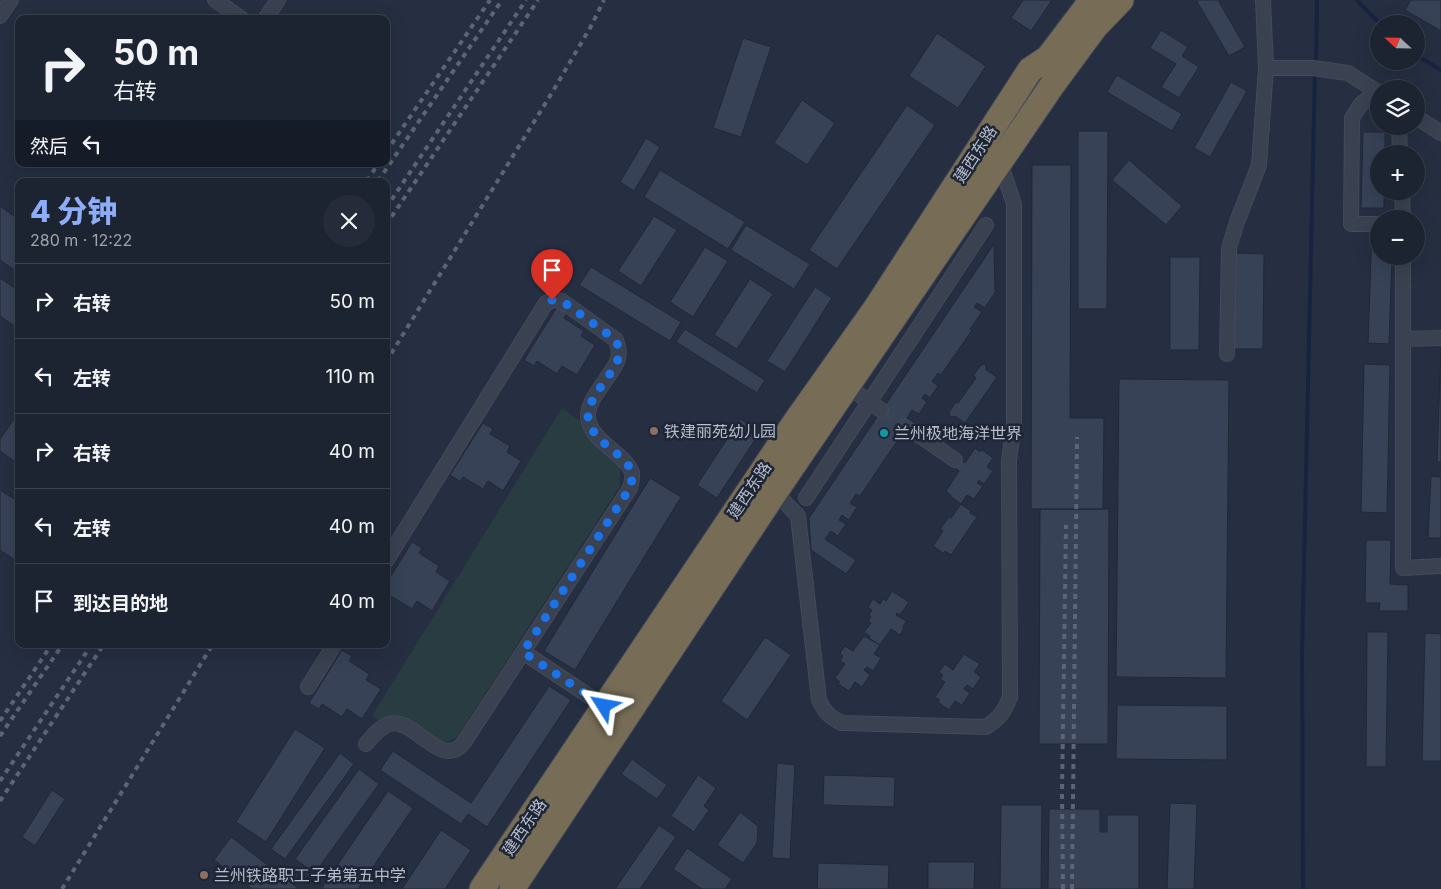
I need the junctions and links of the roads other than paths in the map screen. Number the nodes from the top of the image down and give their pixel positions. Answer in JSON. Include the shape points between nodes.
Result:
{"nodes":[{"id":1,"x":11,"y":0,"type":"edge"},
{"id":2,"x":215,"y":0,"type":"edge"},
{"id":3,"x":278,"y":0,"type":"edge"},
{"id":4,"x":1092,"y":0,"type":"edge"},
{"id":5,"x":1121,"y":0,"type":"edge"},
{"id":6,"x":1263,"y":0,"type":"edge"},
{"id":7,"x":236,"y":15,"type":"edge"},
{"id":8,"x":268,"y":15,"type":"edge"},
{"id":9,"x":0,"y":16,"type":"edge"},
{"id":10,"x":1271,"y":68,"type":"junction"},
{"id":11,"x":1370,"y":87,"type":"edge"},
{"id":12,"x":1370,"y":98,"type":"edge"},
{"id":13,"x":1425,"y":123,"type":"edge"},
{"id":14,"x":1441,"y":133,"type":"edge"},
{"id":15,"x":1000,"y":162,"type":"junction"},
{"id":16,"x":1370,"y":224,"type":"edge"},
{"id":17,"x":986,"y":225,"type":"dead end"},
{"id":18,"x":1403,"y":265,"type":"edge"},
{"id":19,"x":1441,"y":338,"type":"edge"},
{"id":20,"x":1403,"y":339,"type":"junction"},
{"id":21,"x":1227,"y":354,"type":"dead end"},
{"id":22,"x":847,"y":386,"type":"junction"},
{"id":23,"x":870,"y":402,"type":"junction"},
{"id":24,"x":881,"y":410,"type":"tunnel mouth"},
{"id":25,"x":913,"y":431,"type":"tunnel mouth"},
{"id":26,"x":956,"y":460,"type":"dead end"},
{"id":27,"x":775,"y":492,"type":"junction"},
{"id":28,"x":806,"y":498,"type":"dead end"},
{"id":29,"x":390,"y":555,"type":"edge"},
{"id":30,"x":1441,"y":566,"type":"edge"},
{"id":31,"x":332,"y":648,"type":"edge"},
{"id":32,"x":523,"y":652,"type":"junction"},
{"id":33,"x":308,"y":687,"type":"dead end"},
{"id":34,"x":604,"y":706,"type":"junction"},
{"id":35,"x":366,"y":744,"type":"dead end"},
{"id":36,"x":482,"y":889,"type":"edge"},
{"id":37,"x":512,"y":889,"type":"edge"}],
"edges":[{"from":1,"to":9,"type":"street"},
{"from":2,"to":7,"type":"street"},
{"from":3,"to":8,"type":"street"},
{"from":4,"to":34,"type":"highway","name":"建西东路","via":[[1048,58],[1030,70],[876,308]]},
{"from":5,"to":15,"type":"highway","name":"建西东路","via":[[1095,27]]},
{"from":6,"to":10,"type":"street"},
{"from":10,"to":11,"type":"street","via":[[1313,68],[1348,73]]},
{"from":10,"to":21,"type":"street","via":[[1259,166],[1229,248]]},
{"from":12,"to":16,"type":"street","via":[[1361,104],[1352,118],[1351,224]]},
{"from":13,"to":14,"type":"street"},
{"from":15,"to":22,"type":"highway","name":"建西东路"},
{"from":15,"to":27,"type":"street","via":[[1014,204],[1014,424],[1010,461],[1010,696],[997,720],[986,727],[861,723],[842,722],[828,714],[819,700],[798,516]]},
{"from":17,"to":23,"type":"street"},
{"from":18,"to":20,"type":"street"},
{"from":19,"to":20,"type":"street"},
{"from":20,"to":30,"type":"street","via":[[1403,568]]},
{"from":22,"to":23,"type":"street"},
{"from":22,"to":27,"type":"highway","name":"建西东路"},
{"from":23,"to":24,"type":"street"},
{"from":23,"to":28,"type":"street"},
{"from":25,"to":26,"type":"street"},
{"from":27,"to":37,"type":"highway","name":"建西东路"},
{"from":29,"to":32,"type":"street","via":[[546,303],[562,301],[616,340],[618,359],[592,401],[588,414],[590,426],[633,474],[630,488]]},
{"from":31,"to":33,"type":"street"},
{"from":32,"to":34,"type":"street"},
{"from":32,"to":35,"type":"street","via":[[464,742],[456,749],[440,749],[398,723],[382,728]]},
{"from":34,"to":36,"type":"highway","name":"建西东路"}]}
